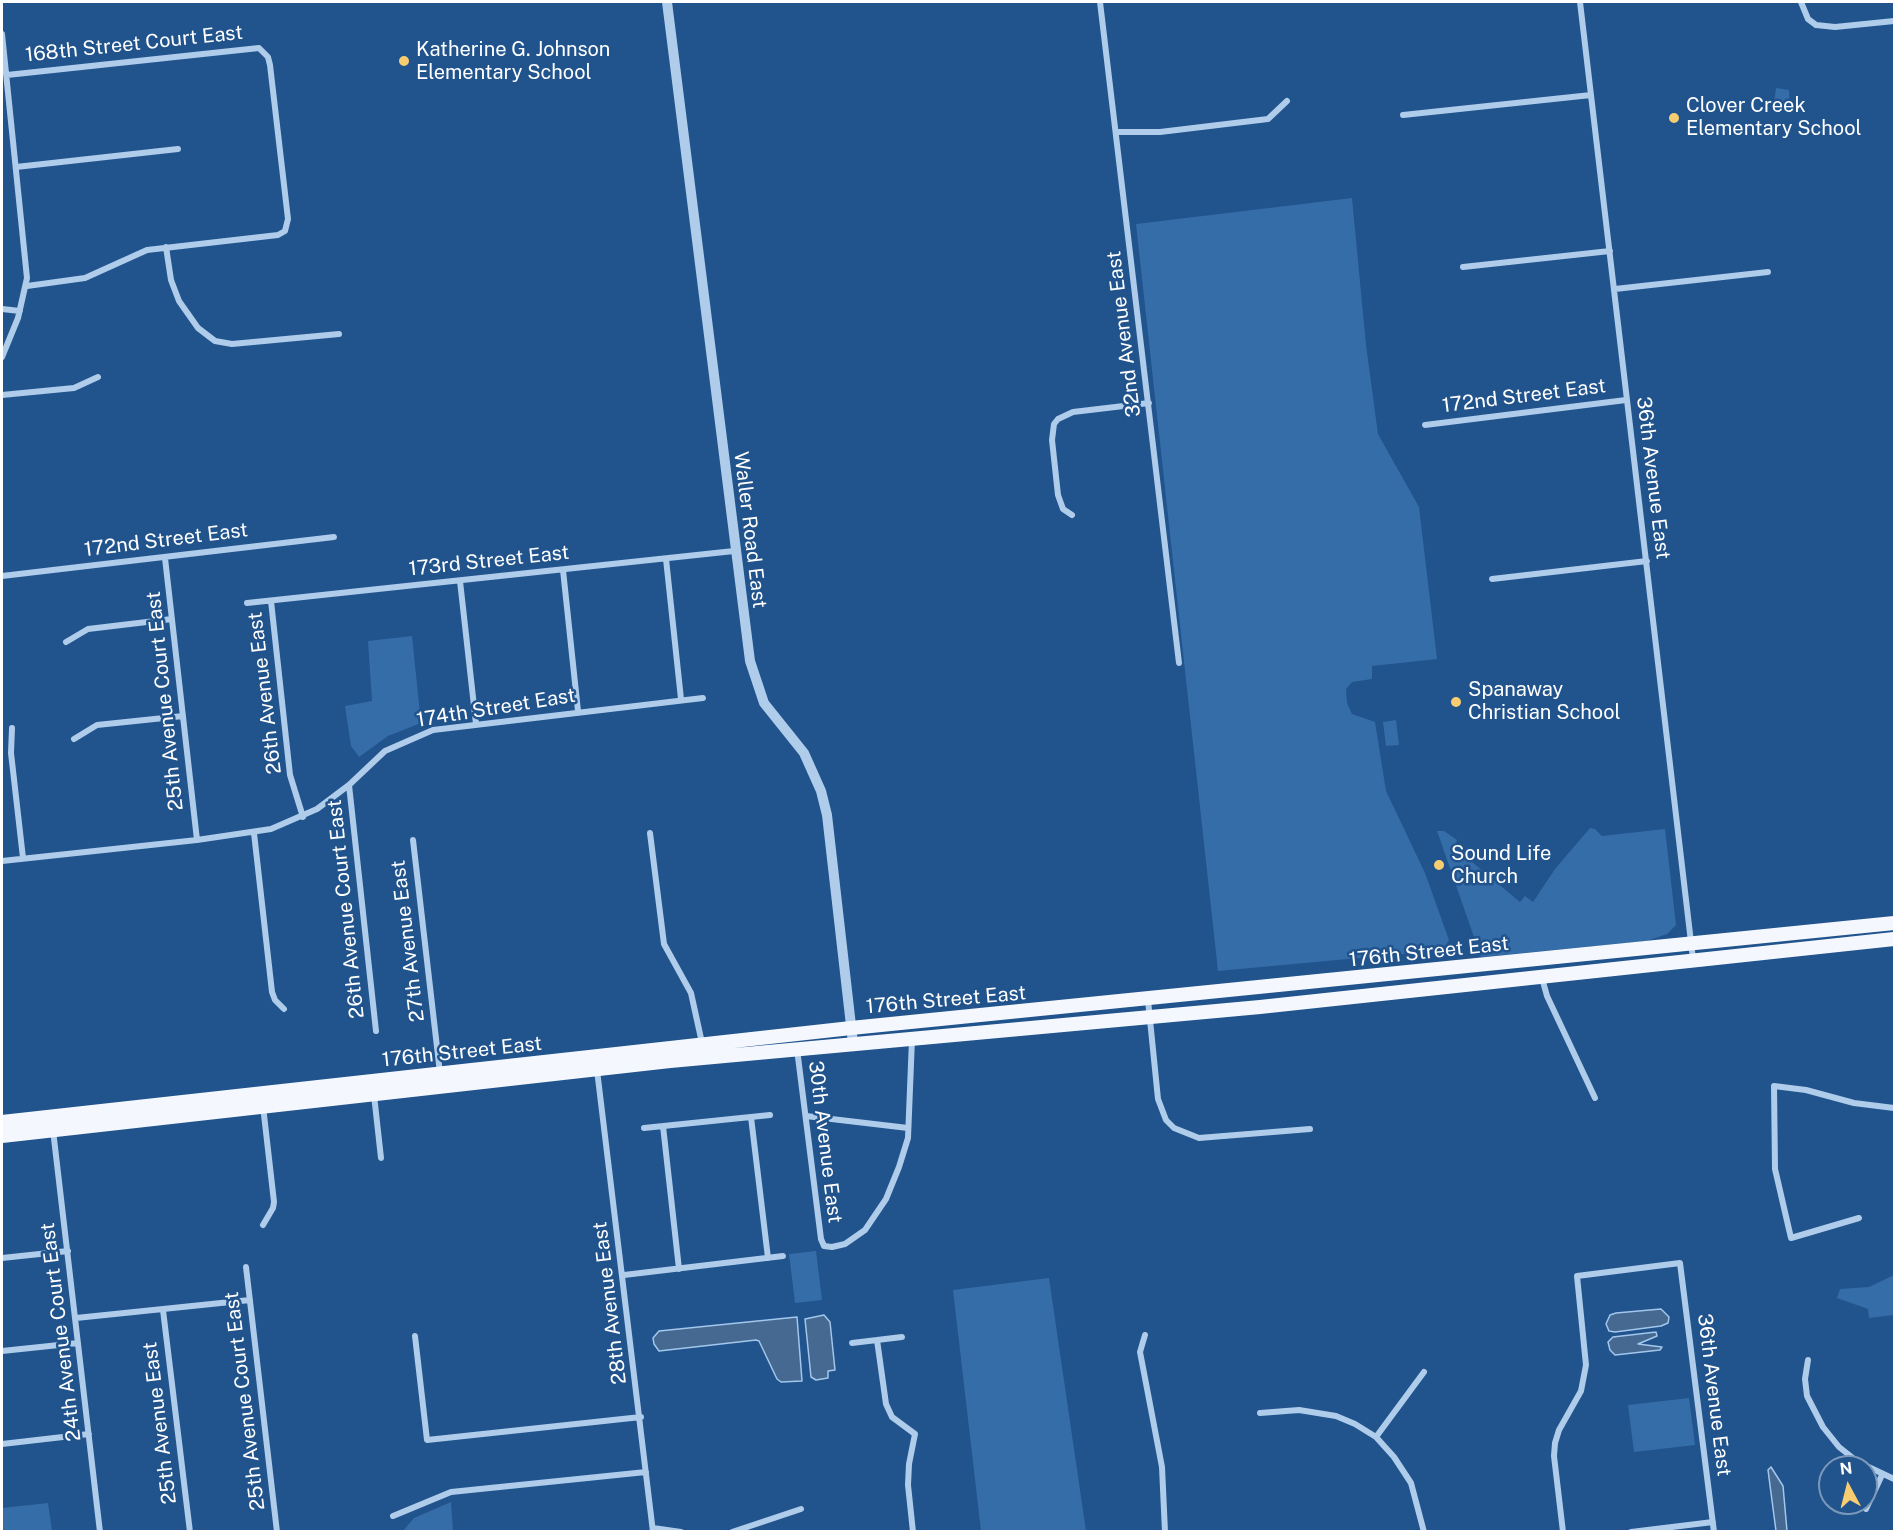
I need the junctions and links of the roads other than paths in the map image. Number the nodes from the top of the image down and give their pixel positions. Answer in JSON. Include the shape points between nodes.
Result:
{"nodes":[{"id":1,"x":667,"y":2,"type":"edge"},
{"id":2,"x":1100,"y":2,"type":"edge"},
{"id":3,"x":1580,"y":2,"type":"edge"},
{"id":4,"x":1801,"y":2,"type":"edge"},
{"id":5,"x":1894,"y":21,"type":"edge"},
{"id":6,"x":2,"y":34,"type":"edge"},
{"id":7,"x":7,"y":75,"type":"junction"},
{"id":8,"x":1591,"y":95,"type":"junction"},
{"id":9,"x":1287,"y":101,"type":"dead end"},
{"id":10,"x":1404,"y":115,"type":"dead end"},
{"id":11,"x":1117,"y":132,"type":"junction"},
{"id":12,"x":178,"y":149,"type":"dead end"},
{"id":13,"x":16,"y":167,"type":"junction"},
{"id":14,"x":166,"y":247,"type":"junction"},
{"id":15,"x":1611,"y":251,"type":"junction"},
{"id":16,"x":1463,"y":267,"type":"dead end"},
{"id":17,"x":1768,"y":272,"type":"dead end"},
{"id":18,"x":27,"y":285,"type":"junction"},
{"id":19,"x":1615,"y":289,"type":"junction"},
{"id":20,"x":2,"y":309,"type":"edge"},
{"id":21,"x":20,"y":311,"type":"junction"},
{"id":22,"x":339,"y":334,"type":"dead end"},
{"id":23,"x":2,"y":357,"type":"edge"},
{"id":24,"x":98,"y":376,"type":"dead end"},
{"id":25,"x":2,"y":395,"type":"edge"},
{"id":26,"x":1626,"y":400,"type":"junction"},
{"id":27,"x":1149,"y":403,"type":"junction"},
{"id":28,"x":1425,"y":425,"type":"dead end"},
{"id":29,"x":1072,"y":515,"type":"dead end"},
{"id":30,"x":334,"y":537,"type":"dead end"},
{"id":31,"x":734,"y":551,"type":"junction"},
{"id":32,"x":165,"y":558,"type":"junction"},
{"id":33,"x":666,"y":560,"type":"junction"},
{"id":34,"x":1647,"y":561,"type":"junction"},
{"id":35,"x":563,"y":570,"type":"junction"},
{"id":36,"x":2,"y":576,"type":"edge"},
{"id":37,"x":1492,"y":579,"type":"dead end"},
{"id":38,"x":460,"y":581,"type":"junction"},
{"id":39,"x":271,"y":601,"type":"junction"},
{"id":40,"x":247,"y":603,"type":"dead end"},
{"id":41,"x":172,"y":619,"type":"junction"},
{"id":42,"x":66,"y":642,"type":"dead end"},
{"id":43,"x":1179,"y":663,"type":"dead end"},
{"id":44,"x":703,"y":698,"type":"dead end"},
{"id":45,"x":681,"y":699,"type":"junction"},
{"id":46,"x":578,"y":711,"type":"junction"},
{"id":47,"x":183,"y":716,"type":"junction"},
{"id":48,"x":476,"y":724,"type":"junction"},
{"id":49,"x":12,"y":728,"type":"dead end"},
{"id":50,"x":74,"y":739,"type":"dead end"},
{"id":51,"x":349,"y":784,"type":"junction"},
{"id":52,"x":303,"y":817,"type":"junction"},
{"id":53,"x":254,"y":833,"type":"junction"},
{"id":54,"x":650,"y":833,"type":"dead end"},
{"id":55,"x":197,"y":840,"type":"junction"},
{"id":56,"x":413,"y":840,"type":"dead end"},
{"id":57,"x":23,"y":858,"type":"junction"},
{"id":58,"x":2,"y":861,"type":"edge"},
{"id":59,"x":1894,"y":923,"type":"edge"},
{"id":60,"x":1894,"y":939,"type":"edge"},
{"id":61,"x":1691,"y":945,"type":"junction"},
{"id":62,"x":1693,"y":959,"type":"junction"},
{"id":63,"x":1542,"y":977,"type":"junction"},
{"id":64,"x":1148,"y":1000,"type":"junction"},
{"id":65,"x":284,"y":1009,"type":"dead end"},
{"id":66,"x":1150,"y":1015,"type":"junction"},
{"id":67,"x":851,"y":1028,"type":"junction"},
{"id":68,"x":376,"y":1031,"type":"dead end"},
{"id":69,"x":912,"y":1037,"type":"junction"},
{"id":70,"x":853,"y":1043,"type":"junction"},
{"id":71,"x":702,"y":1044,"type":"junction"},
{"id":72,"x":657,"y":1049,"type":"junction"},
{"id":73,"x":797,"y":1049,"type":"junction"},
{"id":74,"x":597,"y":1070,"type":"junction"},
{"id":75,"x":441,"y":1074,"type":"junction"},
{"id":76,"x":319,"y":1087,"type":"junction"},
{"id":77,"x":374,"y":1095,"type":"junction"},
{"id":78,"x":1595,"y":1098,"type":"dead end"},
{"id":79,"x":263,"y":1105,"type":"junction"},
{"id":80,"x":248,"y":1107,"type":"junction"},
{"id":81,"x":1894,"y":1108,"type":"edge"},
{"id":82,"x":770,"y":1115,"type":"dead end"},
{"id":83,"x":752,"y":1116,"type":"junction"},
{"id":84,"x":806,"y":1116,"type":"junction"},
{"id":85,"x":2,"y":1122,"type":"edge"},
{"id":86,"x":663,"y":1126,"type":"junction"},
{"id":87,"x":644,"y":1128,"type":"dead end"},
{"id":88,"x":908,"y":1128,"type":"junction"},
{"id":89,"x":53,"y":1129,"type":"junction"},
{"id":90,"x":1310,"y":1129,"type":"dead end"},
{"id":91,"x":2,"y":1136,"type":"edge"},
{"id":92,"x":381,"y":1158,"type":"dead end"},
{"id":93,"x":1859,"y":1218,"type":"dead end"},
{"id":94,"x":263,"y":1226,"type":"dead end"},
{"id":95,"x":68,"y":1251,"type":"junction"},
{"id":96,"x":783,"y":1256,"type":"dead end"},
{"id":97,"x":2,"y":1258,"type":"edge"},
{"id":98,"x":768,"y":1258,"type":"junction"},
{"id":99,"x":246,"y":1267,"type":"dead end"},
{"id":100,"x":679,"y":1269,"type":"junction"},
{"id":101,"x":624,"y":1275,"type":"junction"},
{"id":102,"x":250,"y":1300,"type":"junction"},
{"id":103,"x":163,"y":1310,"type":"junction"},
{"id":104,"x":76,"y":1318,"type":"junction"},
{"id":105,"x":1145,"y":1335,"type":"dead end"},
{"id":106,"x":415,"y":1336,"type":"dead end"},
{"id":107,"x":902,"y":1337,"type":"dead end"},
{"id":108,"x":877,"y":1340,"type":"junction"},
{"id":109,"x":78,"y":1343,"type":"junction"},
{"id":110,"x":852,"y":1343,"type":"dead end"},
{"id":111,"x":2,"y":1351,"type":"edge"},
{"id":112,"x":1808,"y":1360,"type":"dead end"},
{"id":113,"x":1424,"y":1371,"type":"dead end"},
{"id":114,"x":1260,"y":1413,"type":"dead end"},
{"id":115,"x":640,"y":1417,"type":"junction"},
{"id":116,"x":89,"y":1434,"type":"junction"},
{"id":117,"x":1376,"y":1437,"type":"junction"},
{"id":118,"x":2,"y":1444,"type":"edge"},
{"id":119,"x":646,"y":1472,"type":"junction"},
{"id":120,"x":1882,"y":1475,"type":"junction"},
{"id":121,"x":1894,"y":1479,"type":"edge"},
{"id":122,"x":1878,"y":1484,"type":"edge"},
{"id":123,"x":801,"y":1509,"type":"dead end"},
{"id":124,"x":393,"y":1516,"type":"dead end"},
{"id":125,"x":1713,"y":1521,"type":"junction"},
{"id":126,"x":653,"y":1530,"type":"edge"},
{"id":127,"x":100,"y":1532,"type":"edge"},
{"id":128,"x":190,"y":1532,"type":"edge"},
{"id":129,"x":277,"y":1532,"type":"edge"},
{"id":130,"x":681,"y":1532,"type":"edge"},
{"id":131,"x":732,"y":1532,"type":"edge"},
{"id":132,"x":913,"y":1532,"type":"edge"},
{"id":133,"x":1165,"y":1532,"type":"edge"},
{"id":134,"x":1424,"y":1532,"type":"edge"},
{"id":135,"x":1563,"y":1532,"type":"edge"},
{"id":136,"x":1631,"y":1532,"type":"edge"},
{"id":137,"x":1714,"y":1532,"type":"edge"}],
"edges":[{"from":1,"to":31,"type":"street","name":"Waller Road East"},
{"from":2,"to":11,"type":"street","name":"32nd Avenue East"},
{"from":3,"to":8,"type":"street","name":"36th Avenue East"},
{"from":4,"to":5,"type":"street","via":[[1811,22],[1835,27]]},
{"from":6,"to":7,"type":"street"},
{"from":7,"to":13,"type":"street"},
{"from":7,"to":14,"type":"street","name":"168th Street Court East","via":[[251,47],[262,51],[270,65],[288,219],[285,231],[278,235]]},
{"from":8,"to":10,"type":"street"},
{"from":8,"to":15,"type":"street","name":"36th Avenue East"},
{"from":9,"to":11,"type":"street","via":[[1268,119],[1160,132]]},
{"from":11,"to":27,"type":"street","name":"32nd Avenue East"},
{"from":12,"to":13,"type":"street"},
{"from":13,"to":18,"type":"street"},
{"from":14,"to":18,"type":"street","via":[[135,253],[85,278]]},
{"from":14,"to":22,"type":"street","via":[[179,301],[198,328],[215,341],[232,344]]},
{"from":15,"to":16,"type":"street"},
{"from":15,"to":19,"type":"street","name":"36th Avenue East"},
{"from":17,"to":19,"type":"street"},
{"from":18,"to":21,"type":"street"},
{"from":19,"to":26,"type":"street","name":"36th Avenue East"},
{"from":20,"to":21,"type":"street"},
{"from":21,"to":23,"type":"street"},
{"from":24,"to":25,"type":"street","via":[[74,388]]},
{"from":26,"to":28,"type":"street","name":"172nd Street East"},
{"from":26,"to":34,"type":"street","name":"36th Avenue East"},
{"from":27,"to":29,"type":"street","via":[[1073,412],[1054,424],[1058,495],[1063,508]]},
{"from":27,"to":43,"type":"street","name":"32nd Avenue East"},
{"from":30,"to":32,"type":"street","name":"172nd Street East"},
{"from":31,"to":33,"type":"street","name":"173rd Street East"},
{"from":31,"to":67,"type":"street","name":"Waller Road East","via":[[746,640],[757,686],[777,721],[804,753],[821,790]]},
{"from":32,"to":36,"type":"street","name":"172nd Street East"},
{"from":32,"to":41,"type":"street","name":"25th Avenue Court East"},
{"from":33,"to":35,"type":"street","name":"173rd Street East"},
{"from":33,"to":45,"type":"street"},
{"from":34,"to":37,"type":"street"},
{"from":34,"to":61,"type":"street","name":"36th Avenue East"},
{"from":35,"to":38,"type":"street","name":"173rd Street East"},
{"from":35,"to":46,"type":"street"},
{"from":38,"to":39,"type":"street","name":"173rd Street East"},
{"from":38,"to":48,"type":"street"},
{"from":39,"to":40,"type":"street","name":"173rd Street East"},
{"from":39,"to":52,"type":"street","name":"26th Avenue East","via":[[290,775]]},
{"from":41,"to":42,"type":"street","via":[[88,629]]},
{"from":41,"to":47,"type":"street","name":"25th Avenue Court East"},
{"from":44,"to":45,"type":"street","name":"174th Street East"},
{"from":45,"to":46,"type":"street","name":"174th Street East"},
{"from":46,"to":48,"type":"street","name":"174th Street East"},
{"from":47,"to":50,"type":"street","via":[[97,725]]},
{"from":47,"to":55,"type":"street","name":"25th Avenue Court East"},
{"from":48,"to":51,"type":"street","name":"174th Street East","via":[[433,730],[403,741],[385,751]]},
{"from":49,"to":57,"type":"street","via":[[11,753]]},
{"from":51,"to":52,"type":"street","name":"174th Street East"},
{"from":51,"to":68,"type":"street","name":"26th Avenue Court East"},
{"from":52,"to":53,"type":"street","name":"174th Street East"},
{"from":53,"to":55,"type":"street","name":"174th Street East"},
{"from":53,"to":65,"type":"street","via":[[272,992]]},
{"from":54,"to":71,"type":"street","via":[[664,944],[691,993]]},
{"from":55,"to":57,"type":"street","name":"174th Street East"},
{"from":56,"to":75,"type":"street","name":"27th Avenue East"},
{"from":57,"to":58,"type":"street","name":"174th Street East"},
{"from":59,"to":61,"type":"main road","name":"176th Street East"},
{"from":60,"to":62,"type":"main road","name":"176th Street East"},
{"from":61,"to":62,"type":"street","name":"36th Avenue East"},
{"from":61,"to":64,"type":"main road","name":"176th Street East"},
{"from":62,"to":63,"type":"main road","name":"176th Street East"},
{"from":63,"to":66,"type":"main road","name":"176th Street East"},
{"from":63,"to":78,"type":"street","via":[[1546,996]]},
{"from":64,"to":66,"type":"street"},
{"from":64,"to":67,"type":"main road","name":"176th Street East"},
{"from":66,"to":69,"type":"main road","name":"176th Street East"},
{"from":66,"to":90,"type":"street","via":[[1160,1106],[1166,1120],[1179,1131],[1199,1138]]},
{"from":67,"to":70,"type":"street","name":"Waller Road East"},
{"from":67,"to":71,"type":"main road","name":"176th Street East"},
{"from":69,"to":70,"type":"main road","name":"176th Street East"},
{"from":69,"to":88,"type":"street"},
{"from":70,"to":73,"type":"main road","name":"176th Street East"},
{"from":71,"to":72,"type":"main road","name":"176th Street East"},
{"from":72,"to":74,"type":"main road","via":[[648,1057],[602,1063]]},
{"from":72,"to":75,"type":"main road","name":"176th Street East"},
{"from":73,"to":74,"type":"main road","name":"176th Street East"},
{"from":73,"to":84,"type":"street","name":"30th Avenue East"},
{"from":74,"to":77,"type":"main road","name":"176th Street East"},
{"from":74,"to":101,"type":"street","name":"28th Avenue East"},
{"from":75,"to":76,"type":"main road","name":"176th Street East"},
{"from":76,"to":80,"type":"main road","via":[[313,1095],[251,1101]]},
{"from":76,"to":85,"type":"main road","name":"176th Street East"},
{"from":77,"to":79,"type":"main road","name":"176th Street East"},
{"from":77,"to":92,"type":"street"},
{"from":79,"to":80,"type":"main road","name":"176th Street East"},
{"from":79,"to":94,"type":"street","via":[[274,1202]]},
{"from":80,"to":89,"type":"main road","name":"176th Street East"},
{"from":81,"to":93,"type":"street","via":[[1774,1086],[1773,1155],[1791,1238]]},
{"from":82,"to":83,"type":"street"},
{"from":83,"to":86,"type":"street"},
{"from":83,"to":98,"type":"street"},
{"from":84,"to":88,"type":"street"},
{"from":84,"to":88,"type":"street","name":"30th Avenue East","via":[[820,1239],[824,1246],[856,1239],[874,1219],[899,1167]]},
{"from":86,"to":87,"type":"street"},
{"from":86,"to":100,"type":"street"},
{"from":89,"to":91,"type":"main road","name":"176th Street East"},
{"from":89,"to":95,"type":"street","name":"24th Avenue Court East"},
{"from":95,"to":97,"type":"street"},
{"from":95,"to":104,"type":"street","name":"24th Avenue Court East"},
{"from":96,"to":98,"type":"street"},
{"from":98,"to":100,"type":"street"},
{"from":99,"to":102,"type":"street","name":"25th Avenue Court East"},
{"from":100,"to":101,"type":"street"},
{"from":101,"to":115,"type":"street","name":"28th Avenue East"},
{"from":102,"to":103,"type":"street"},
{"from":102,"to":129,"type":"street","name":"25th Avenue Court East"},
{"from":103,"to":104,"type":"street"},
{"from":103,"to":128,"type":"street","name":"25th Avenue East"},
{"from":104,"to":109,"type":"street","name":"24th Avenue Court East"},
{"from":105,"to":133,"type":"street","via":[[1140,1352],[1162,1467]]},
{"from":106,"to":115,"type":"street","via":[[428,1440]]},
{"from":107,"to":108,"type":"street"},
{"from":108,"to":110,"type":"street"},
{"from":108,"to":132,"type":"street","via":[[886,1404],[892,1417],[915,1434],[908,1485]]},
{"from":109,"to":111,"type":"street"},
{"from":109,"to":116,"type":"street","name":"24th Avenue Court East"},
{"from":112,"to":120,"type":"street","via":[[1805,1387],[1817,1418],[1839,1447]]},
{"from":113,"to":117,"type":"street"},
{"from":114,"to":117,"type":"street","via":[[1299,1410],[1324,1414],[1355,1424]]},
{"from":115,"to":119,"type":"street","name":"28th Avenue East"},
{"from":116,"to":118,"type":"street"},
{"from":116,"to":127,"type":"street","name":"24th Avenue Court East"},
{"from":117,"to":134,"type":"street","via":[[1411,1483]]},
{"from":119,"to":124,"type":"street","via":[[451,1492]]},
{"from":119,"to":126,"type":"street","name":"28th Avenue East"},
{"from":120,"to":121,"type":"street"},
{"from":120,"to":122,"type":"street"},
{"from":123,"to":131,"type":"street"},
{"from":125,"to":135,"type":"street","name":"36th Avenue East","via":[[1680,1263],[1577,1276],[1586,1365],[1581,1391],[1558,1430],[1555,1443]]},
{"from":125,"to":136,"type":"street"},
{"from":125,"to":137,"type":"street","name":"36th Avenue East"},
{"from":126,"to":130,"type":"street"}]}
